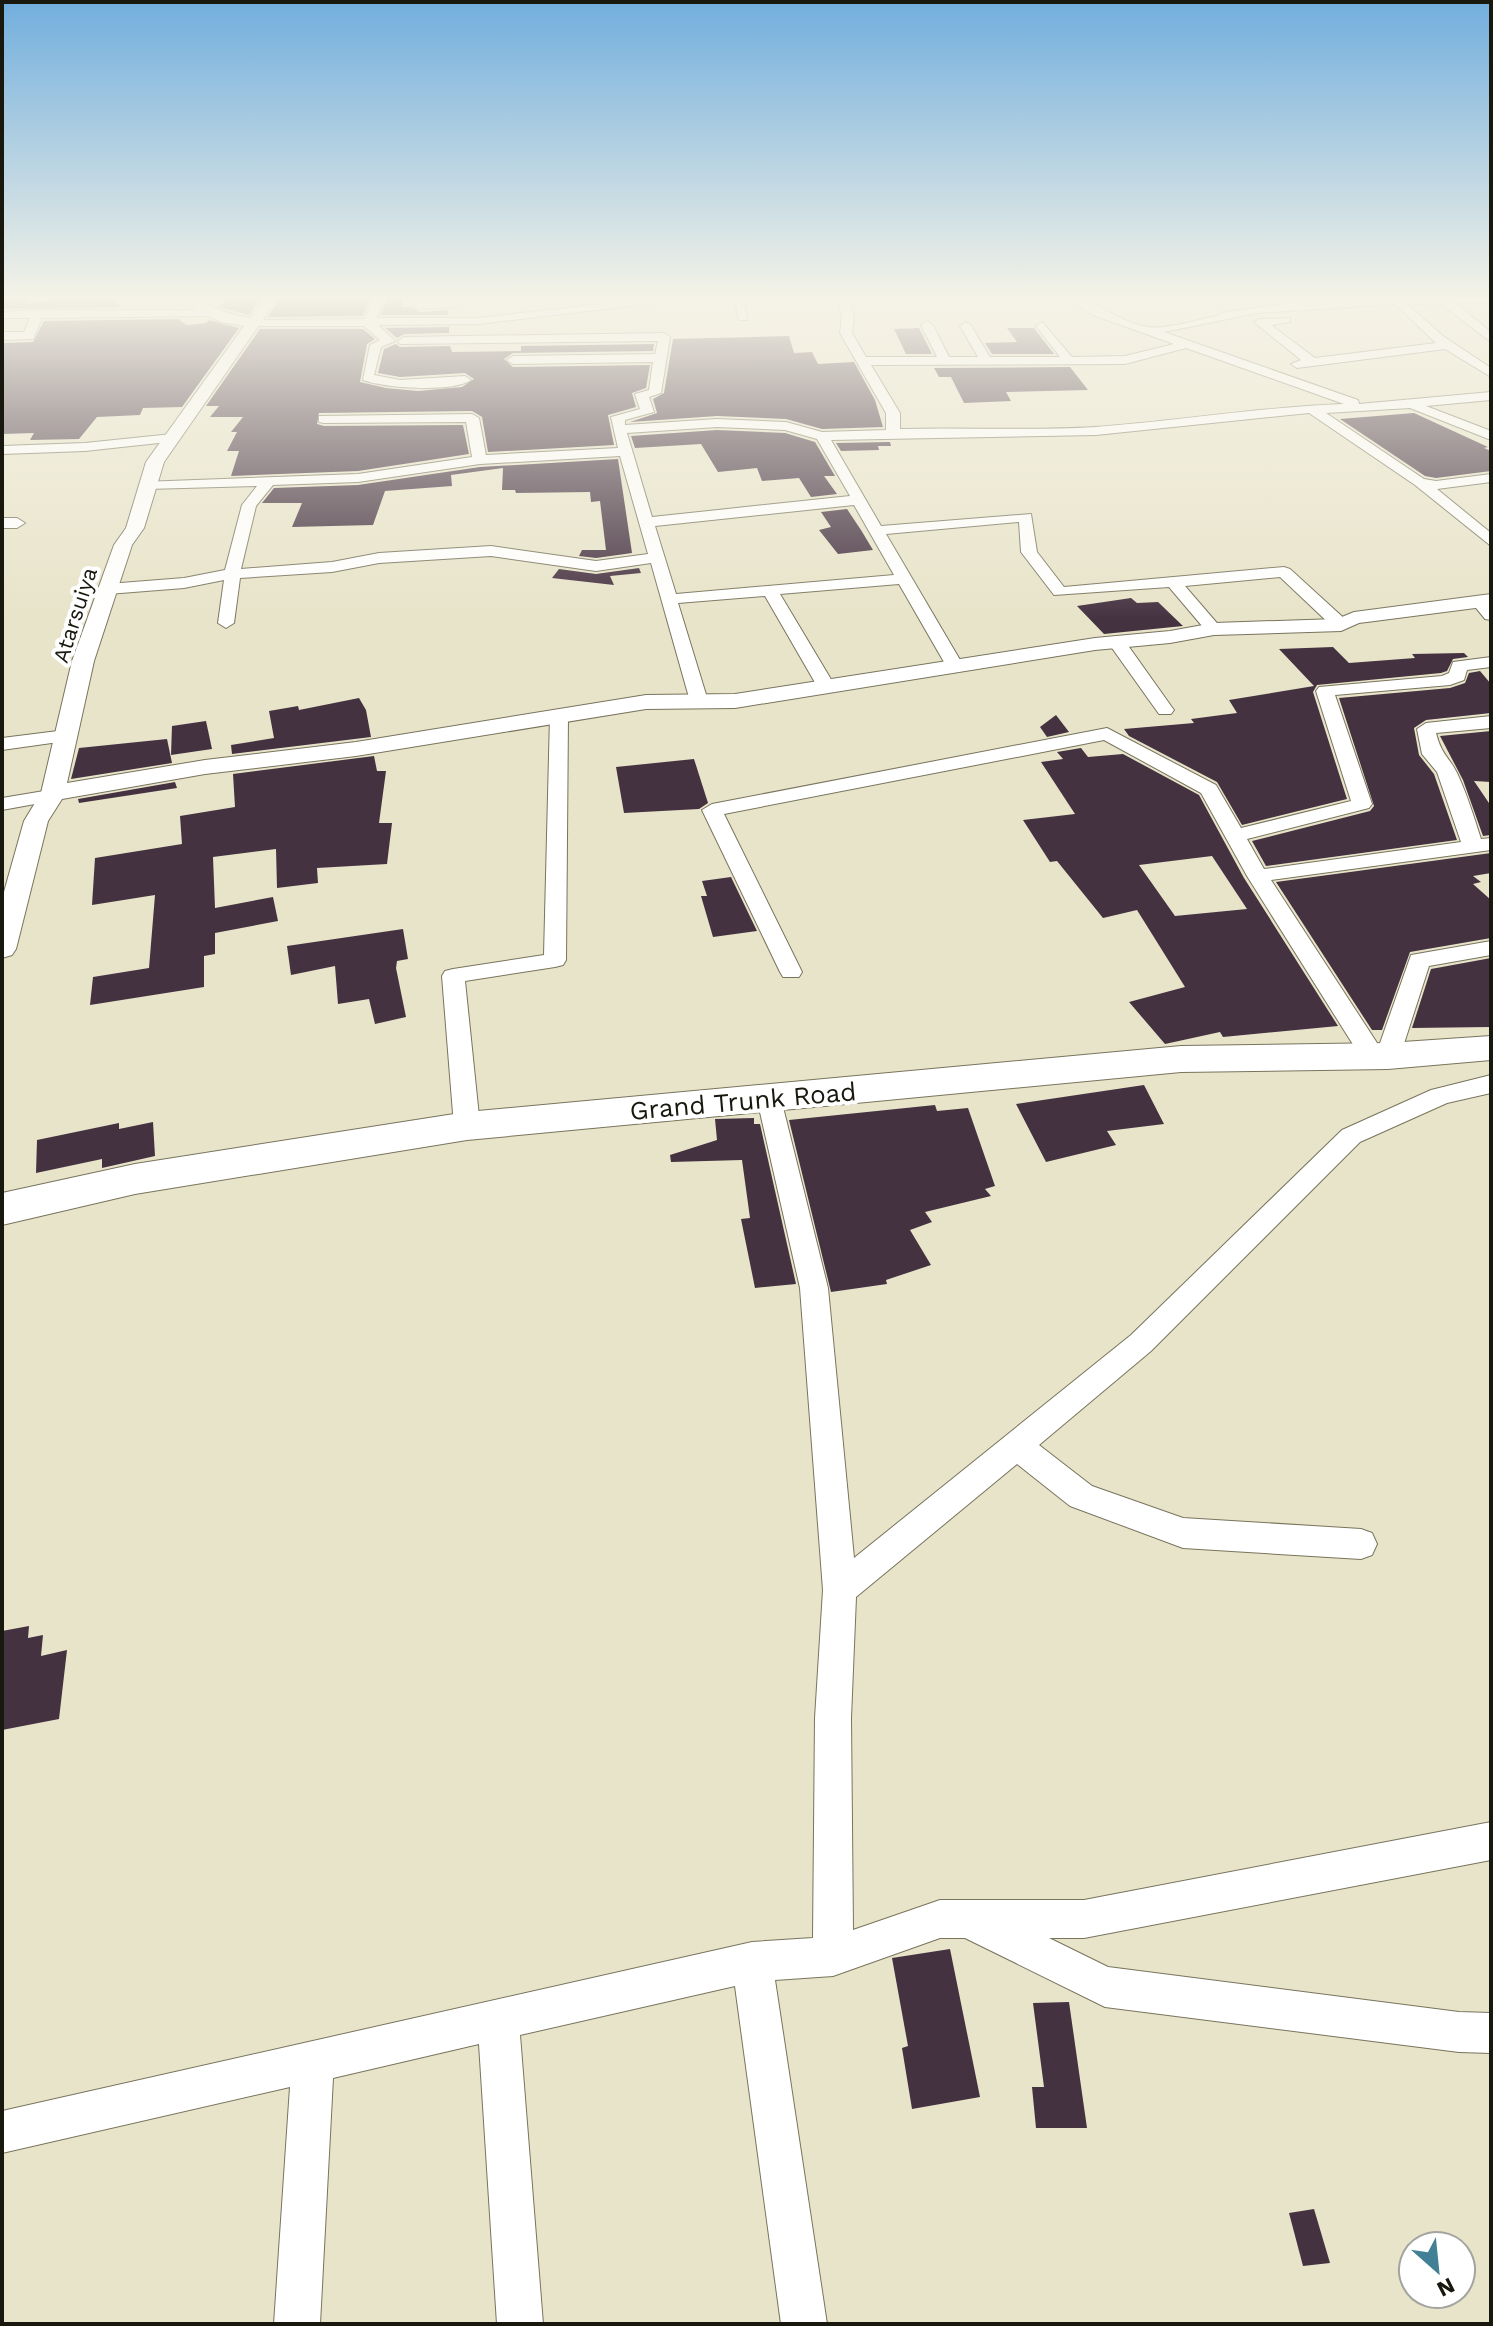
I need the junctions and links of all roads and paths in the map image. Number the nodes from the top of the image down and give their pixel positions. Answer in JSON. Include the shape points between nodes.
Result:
{"nodes":[{"id":1,"x":197,"y":404,"type":"edge"},
{"id":2,"x":364,"y":404,"type":"edge"},
{"id":3,"x":644,"y":404,"type":"edge"},
{"id":4,"x":888,"y":404,"type":"edge"},
{"id":5,"x":1356,"y":404,"type":"edge"},
{"id":6,"x":1422,"y":404,"type":"edge"},
{"id":7,"x":1409,"y":405,"type":"junction"},
{"id":8,"x":473,"y":406,"type":"joint"},
{"id":9,"x":1366,"y":407,"type":"junction"},
{"id":10,"x":1313,"y":410,"type":"junction"},
{"id":11,"x":360,"y":418,"type":"junction"},
{"id":12,"x":324,"y":419,"type":"dead end"},
{"id":13,"x":619,"y":429,"type":"junction"},
{"id":14,"x":893,"y":435,"type":"junction"},
{"id":15,"x":822,"y":436,"type":"junction"},
{"id":16,"x":1491,"y":436,"type":"edge"},
{"id":17,"x":172,"y":438,"type":"junction"},
{"id":18,"x":2,"y":450,"type":"edge"},
{"id":19,"x":626,"y":452,"type":"junction"},
{"id":20,"x":480,"y":460,"type":"junction"},
{"id":21,"x":1491,"y":478,"type":"edge"},
{"id":22,"x":1420,"y":482,"type":"junction"},
{"id":23,"x":267,"y":483,"type":"junction"},
{"id":24,"x":147,"y":485,"type":"junction"},
{"id":25,"x":858,"y":500,"type":"junction"},
{"id":26,"x":646,"y":522,"type":"junction"},
{"id":27,"x":875,"y":531,"type":"junction"},
{"id":28,"x":1491,"y":541,"type":"edge"},
{"id":29,"x":656,"y":558,"type":"junction"},
{"id":30,"x":232,"y":574,"type":"junction"},
{"id":31,"x":903,"y":579,"type":"junction"},
{"id":32,"x":1173,"y":582,"type":"junction"},
{"id":33,"x":108,"y":589,"type":"junction"},
{"id":34,"x":770,"y":591,"type":"junction"},
{"id":35,"x":670,"y":599,"type":"junction"},
{"id":36,"x":1487,"y":606,"type":"edge"},
{"id":37,"x":226,"y":623,"type":"dead end"},
{"id":38,"x":1341,"y":625,"type":"junction"},
{"id":39,"x":1214,"y":629,"type":"junction"},
{"id":40,"x":1116,"y":641,"type":"junction"},
{"id":41,"x":1491,"y":662,"type":"edge"},
{"id":42,"x":954,"y":665,"type":"junction"},
{"id":43,"x":826,"y":686,"type":"junction"},
{"id":44,"x":699,"y":701,"type":"junction"},
{"id":45,"x":1165,"y":710,"type":"dead end"},
{"id":46,"x":559,"y":716,"type":"junction"},
{"id":47,"x":1491,"y":722,"type":"edge"},
{"id":48,"x":66,"y":736,"type":"junction"},
{"id":49,"x":2,"y":744,"type":"edge"},
{"id":50,"x":51,"y":795,"type":"junction"},
{"id":51,"x":2,"y":804,"type":"edge"},
{"id":52,"x":1237,"y":835,"type":"junction"},
{"id":53,"x":1482,"y":846,"type":"edge"},
{"id":54,"x":1258,"y":876,"type":"junction"},
{"id":55,"x":1491,"y":948,"type":"edge"},
{"id":56,"x":2,"y":949,"type":"edge"},
{"id":57,"x":791,"y":972,"type":"dead end"},
{"id":58,"x":1491,"y":1048,"type":"edge"},
{"id":59,"x":1381,"y":1056,"type":"junction"},
{"id":60,"x":1491,"y":1084,"type":"edge"},
{"id":61,"x":769,"y":1099,"type":"junction"},
{"id":62,"x":467,"y":1126,"type":"junction"},
{"id":63,"x":2,"y":1209,"type":"edge"},
{"id":64,"x":1017,"y":1446,"type":"junction"},
{"id":65,"x":1361,"y":1544,"type":"dead end"},
{"id":66,"x":840,"y":1590,"type":"junction"},
{"id":67,"x":1491,"y":1841,"type":"edge"},
{"id":68,"x":966,"y":1919,"type":"junction"},
{"id":69,"x":833,"y":1956,"type":"junction"},
{"id":70,"x":752,"y":1962,"type":"junction"},
{"id":71,"x":498,"y":2020,"type":"junction"},
{"id":72,"x":1491,"y":2033,"type":"edge"},
{"id":73,"x":313,"y":2061,"type":"junction"},
{"id":74,"x":2,"y":2132,"type":"edge"},
{"id":75,"x":297,"y":2324,"type":"edge"},
{"id":76,"x":520,"y":2324,"type":"edge"},
{"id":77,"x":804,"y":2324,"type":"edge"}],
"edges":[{"from":1,"to":17,"type":"street","name":"Atarsuiya"},
{"from":2,"to":11,"type":"street"},
{"from":3,"to":13,"type":"street","via":[[647,412],[618,417]]},
{"from":4,"to":14,"type":"street"},
{"from":5,"to":9,"type":"street"},
{"from":6,"to":7,"type":"street"},
{"from":7,"to":9,"type":"street"},
{"from":7,"to":16,"type":"street"},
{"from":8,"to":11,"type":"street"},
{"from":8,"to":20,"type":"street"},
{"from":9,"to":10,"type":"street"},
{"from":10,"to":14,"type":"street","via":[[1096,431]]},
{"from":10,"to":22,"type":"street"},
{"from":11,"to":12,"type":"street"},
{"from":13,"to":15,"type":"street","via":[[744,423]]},
{"from":13,"to":19,"type":"street"},
{"from":14,"to":15,"type":"street"},
{"from":15,"to":25,"type":"street"},
{"from":17,"to":18,"type":"street"},
{"from":17,"to":24,"type":"street","name":"Atarsuiya"},
{"from":19,"to":20,"type":"street"},
{"from":19,"to":26,"type":"street"},
{"from":20,"to":23,"type":"street","via":[[372,477]]},
{"from":21,"to":22,"type":"street"},
{"from":22,"to":28,"type":"street"},
{"from":23,"to":24,"type":"street"},
{"from":23,"to":30,"type":"street","via":[[249,505]]},
{"from":24,"to":33,"type":"street","name":"Atarsuiya"},
{"from":25,"to":26,"type":"street"},
{"from":25,"to":27,"type":"street"},
{"from":26,"to":29,"type":"street"},
{"from":27,"to":31,"type":"street"},
{"from":27,"to":32,"type":"street","via":[[1026,517],[1029,552],[1060,592]]},
{"from":29,"to":30,"type":"street","via":[[596,566],[491,551]]},
{"from":29,"to":35,"type":"street"},
{"from":30,"to":33,"type":"street"},
{"from":30,"to":37,"type":"street"},
{"from":31,"to":34,"type":"street"},
{"from":31,"to":42,"type":"street"},
{"from":32,"to":38,"type":"street","via":[[1284,572]]},
{"from":32,"to":39,"type":"street"},
{"from":33,"to":48,"type":"street","name":"Atarsuiya","via":[[83,661]]},
{"from":34,"to":35,"type":"street"},
{"from":34,"to":43,"type":"street"},
{"from":35,"to":44,"type":"street"},
{"from":36,"to":38,"type":"street","via":[[1354,618]]},
{"from":38,"to":39,"type":"street"},
{"from":39,"to":40,"type":"street"},
{"from":40,"to":42,"type":"street"},
{"from":40,"to":45,"type":"street"},
{"from":41,"to":52,"type":"street","via":[[1459,666],[1458,676],[1444,681],[1325,691],[1362,804]]},
{"from":42,"to":43,"type":"street"},
{"from":43,"to":44,"type":"street","via":[[735,701]]},
{"from":44,"to":46,"type":"street","via":[[646,702]]},
{"from":46,"to":50,"type":"street","via":[[205,767]]},
{"from":46,"to":62,"type":"street","via":[[555,960],[453,976]]},
{"from":47,"to":53,"type":"street","via":[[1426,729],[1432,754],[1446,770]]},
{"from":48,"to":49,"type":"street"},
{"from":48,"to":50,"type":"street","name":"Atarsuiya"},
{"from":50,"to":51,"type":"street"},
{"from":50,"to":56,"type":"street","name":"Atarsuiya","via":[[36,821]]},
{"from":52,"to":54,"type":"street"},
{"from":52,"to":57,"type":"street","via":[[1209,789],[1107,734],[712,810]]},
{"from":53,"to":54,"type":"street"},
{"from":54,"to":59,"type":"street"},
{"from":55,"to":59,"type":"street","via":[[1419,960]]},
{"from":58,"to":59,"type":"main road","name":"Grand Trunk Road"},
{"from":59,"to":61,"type":"main road","name":"Grand Trunk Road","via":[[1181,1059]]},
{"from":60,"to":64,"type":"street","via":[[1440,1096],[1351,1136],[1141,1343]]},
{"from":61,"to":62,"type":"main road","name":"Grand Trunk Road"},
{"from":61,"to":66,"type":"street","via":[[814,1288]]},
{"from":62,"to":63,"type":"main road","name":"Grand Trunk Road","via":[[135,1179]]},
{"from":64,"to":65,"type":"street","via":[[1081,1496],[1183,1533]]},
{"from":64,"to":66,"type":"street"},
{"from":66,"to":69,"type":"street","via":[[833,1718]]},
{"from":67,"to":68,"type":"street","via":[[1084,1919]]},
{"from":68,"to":69,"type":"street","via":[[940,1919]]},
{"from":68,"to":72,"type":"street","via":[[1105,1987]]},
{"from":69,"to":70,"type":"street"},
{"from":70,"to":71,"type":"street"},
{"from":70,"to":77,"type":"street"},
{"from":71,"to":73,"type":"street"},
{"from":71,"to":76,"type":"street"},
{"from":73,"to":74,"type":"street"},
{"from":73,"to":75,"type":"street"}]}
